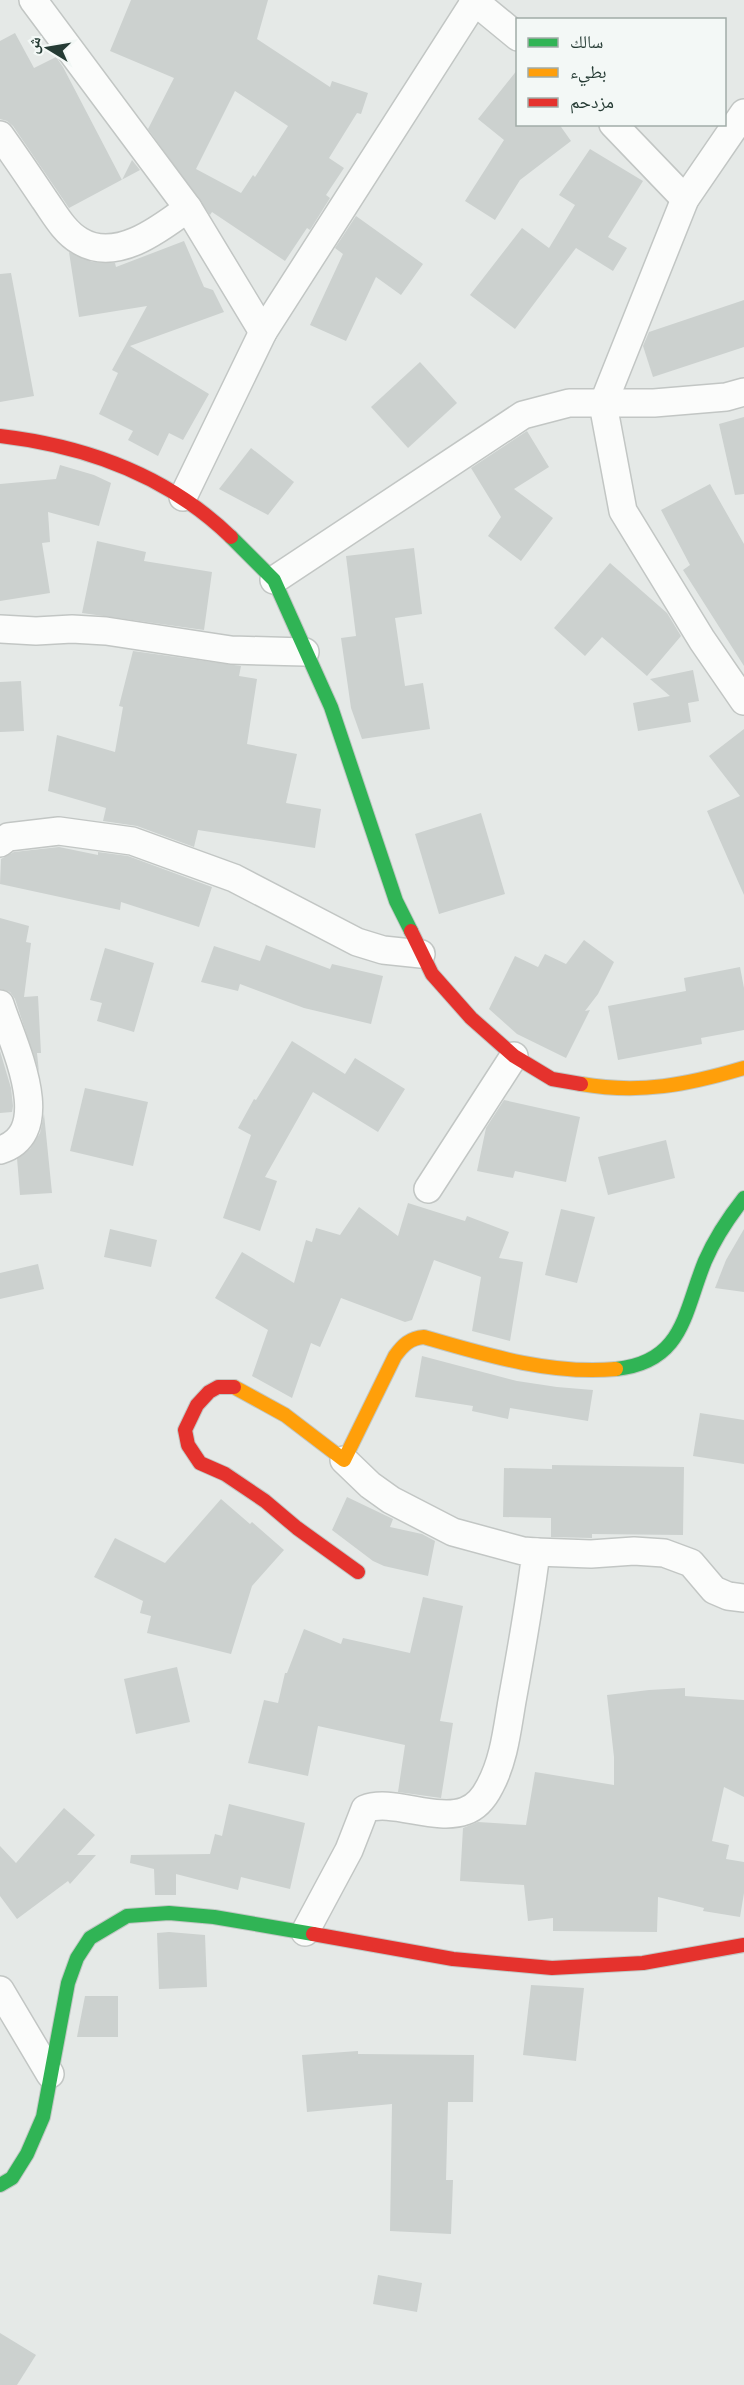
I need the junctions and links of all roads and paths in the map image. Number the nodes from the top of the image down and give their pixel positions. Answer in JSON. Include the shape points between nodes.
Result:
{"nodes":[{"id":1,"x":33,"y":0,"type":"edge"},
{"id":2,"x":474,"y":1,"type":"edge"},
{"id":3,"x":516,"y":35,"type":"edge"},
{"id":4,"x":744,"y":113,"type":"edge"},
{"id":5,"x":615,"y":126,"type":"edge"},
{"id":6,"x":0,"y":135,"type":"edge"},
{"id":7,"x":685,"y":199,"type":"junction"},
{"id":8,"x":188,"y":208,"type":"junction"},
{"id":9,"x":263,"y":332,"type":"junction"},
{"id":10,"x":744,"y":392,"type":"edge"},
{"id":11,"x":603,"y":404,"type":"junction"},
{"id":12,"x":0,"y":436,"type":"edge"},
{"id":13,"x":183,"y":497,"type":"junction"},
{"id":14,"x":274,"y":580,"type":"junction"},
{"id":15,"x":0,"y":629,"type":"edge"},
{"id":16,"x":305,"y":652,"type":"junction"},
{"id":17,"x":744,"y":701,"type":"edge"},
{"id":18,"x":0,"y":843,"type":"edge"},
{"id":19,"x":421,"y":954,"type":"junction"},
{"id":20,"x":0,"y":1004,"type":"edge"},
{"id":21,"x":514,"y":1056,"type":"junction"},
{"id":22,"x":744,"y":1068,"type":"edge"},
{"id":23,"x":0,"y":1150,"type":"edge"},
{"id":24,"x":428,"y":1189,"type":"dead end"},
{"id":25,"x":744,"y":1198,"type":"edge"},
{"id":26,"x":344,"y":1460,"type":"junction"},
{"id":27,"x":536,"y":1552,"type":"junction"},
{"id":28,"x":358,"y":1572,"type":"dead end"},
{"id":29,"x":744,"y":1598,"type":"edge"},
{"id":30,"x":305,"y":1932,"type":"junction"},
{"id":31,"x":744,"y":1945,"type":"edge"},
{"id":32,"x":0,"y":1990,"type":"edge"},
{"id":33,"x":50,"y":2074,"type":"junction"},
{"id":34,"x":0,"y":2185,"type":"edge"}],
"edges":[{"from":1,"to":8,"type":"street"},
{"from":2,"to":3,"type":"street"},
{"from":2,"to":9,"type":"street"},
{"from":4,"to":7,"type":"street"},
{"from":5,"to":7,"type":"street"},
{"from":6,"to":8,"type":"street","via":[[62,225],[86,244],[108,247],[131,243],[160,229]]},
{"from":7,"to":11,"type":"street"},
{"from":8,"to":9,"type":"street"},
{"from":9,"to":13,"type":"street"},
{"from":10,"to":11,"type":"street","via":[[706,399]]},
{"from":11,"to":14,"type":"street","via":[[568,403],[523,415]]},
{"from":11,"to":17,"type":"street","via":[[623,511]]},
{"from":12,"to":13,"type":"street","via":[[43,441],[100,457]]},
{"from":13,"to":14,"type":"street"},
{"from":14,"to":16,"type":"street"},
{"from":15,"to":16,"type":"street","via":[[84,629],[231,650]]},
{"from":16,"to":19,"type":"street","via":[[331,707],[396,900]]},
{"from":18,"to":19,"type":"street","via":[[8,837],[59,831],[132,841],[234,878],[357,942],[383,950]]},
{"from":19,"to":21,"type":"street","via":[[447,992]]},
{"from":20,"to":23,"type":"street","via":[[25,1080],[30,1109],[22,1138]]},
{"from":21,"to":22,"type":"street","via":[[552,1079],[612,1089],[669,1086]]},
{"from":21,"to":24,"type":"street"},
{"from":25,"to":26,"type":"street","via":[[718,1235],[677,1338],[658,1356],[636,1368],[581,1371],[491,1356],[415,1337],[405,1341],[396,1356]]},
{"from":26,"to":27,"type":"street","via":[[391,1500],[453,1532]]},
{"from":26,"to":28,"type":"street","via":[[285,1415],[233,1387],[218,1387],[209,1392],[197,1405],[185,1430],[188,1445],[200,1463],[225,1474],[265,1501]]},
{"from":27,"to":29,"type":"street","via":[[664,1553],[691,1563],[714,1590]]},
{"from":27,"to":30,"type":"street","via":[[501,1759],[491,1785],[474,1807],[452,1814],[383,1807],[365,1809],[349,1850]]},
{"from":30,"to":31,"type":"street","via":[[453,1959],[552,1968],[643,1963]]},
{"from":30,"to":33,"type":"street","via":[[214,1917],[169,1913],[127,1916],[90,1938],[77,1958],[68,1983]]},
{"from":32,"to":33,"type":"street"},
{"from":33,"to":34,"type":"street","via":[[43,2117],[27,2154],[12,2178]]}]}
